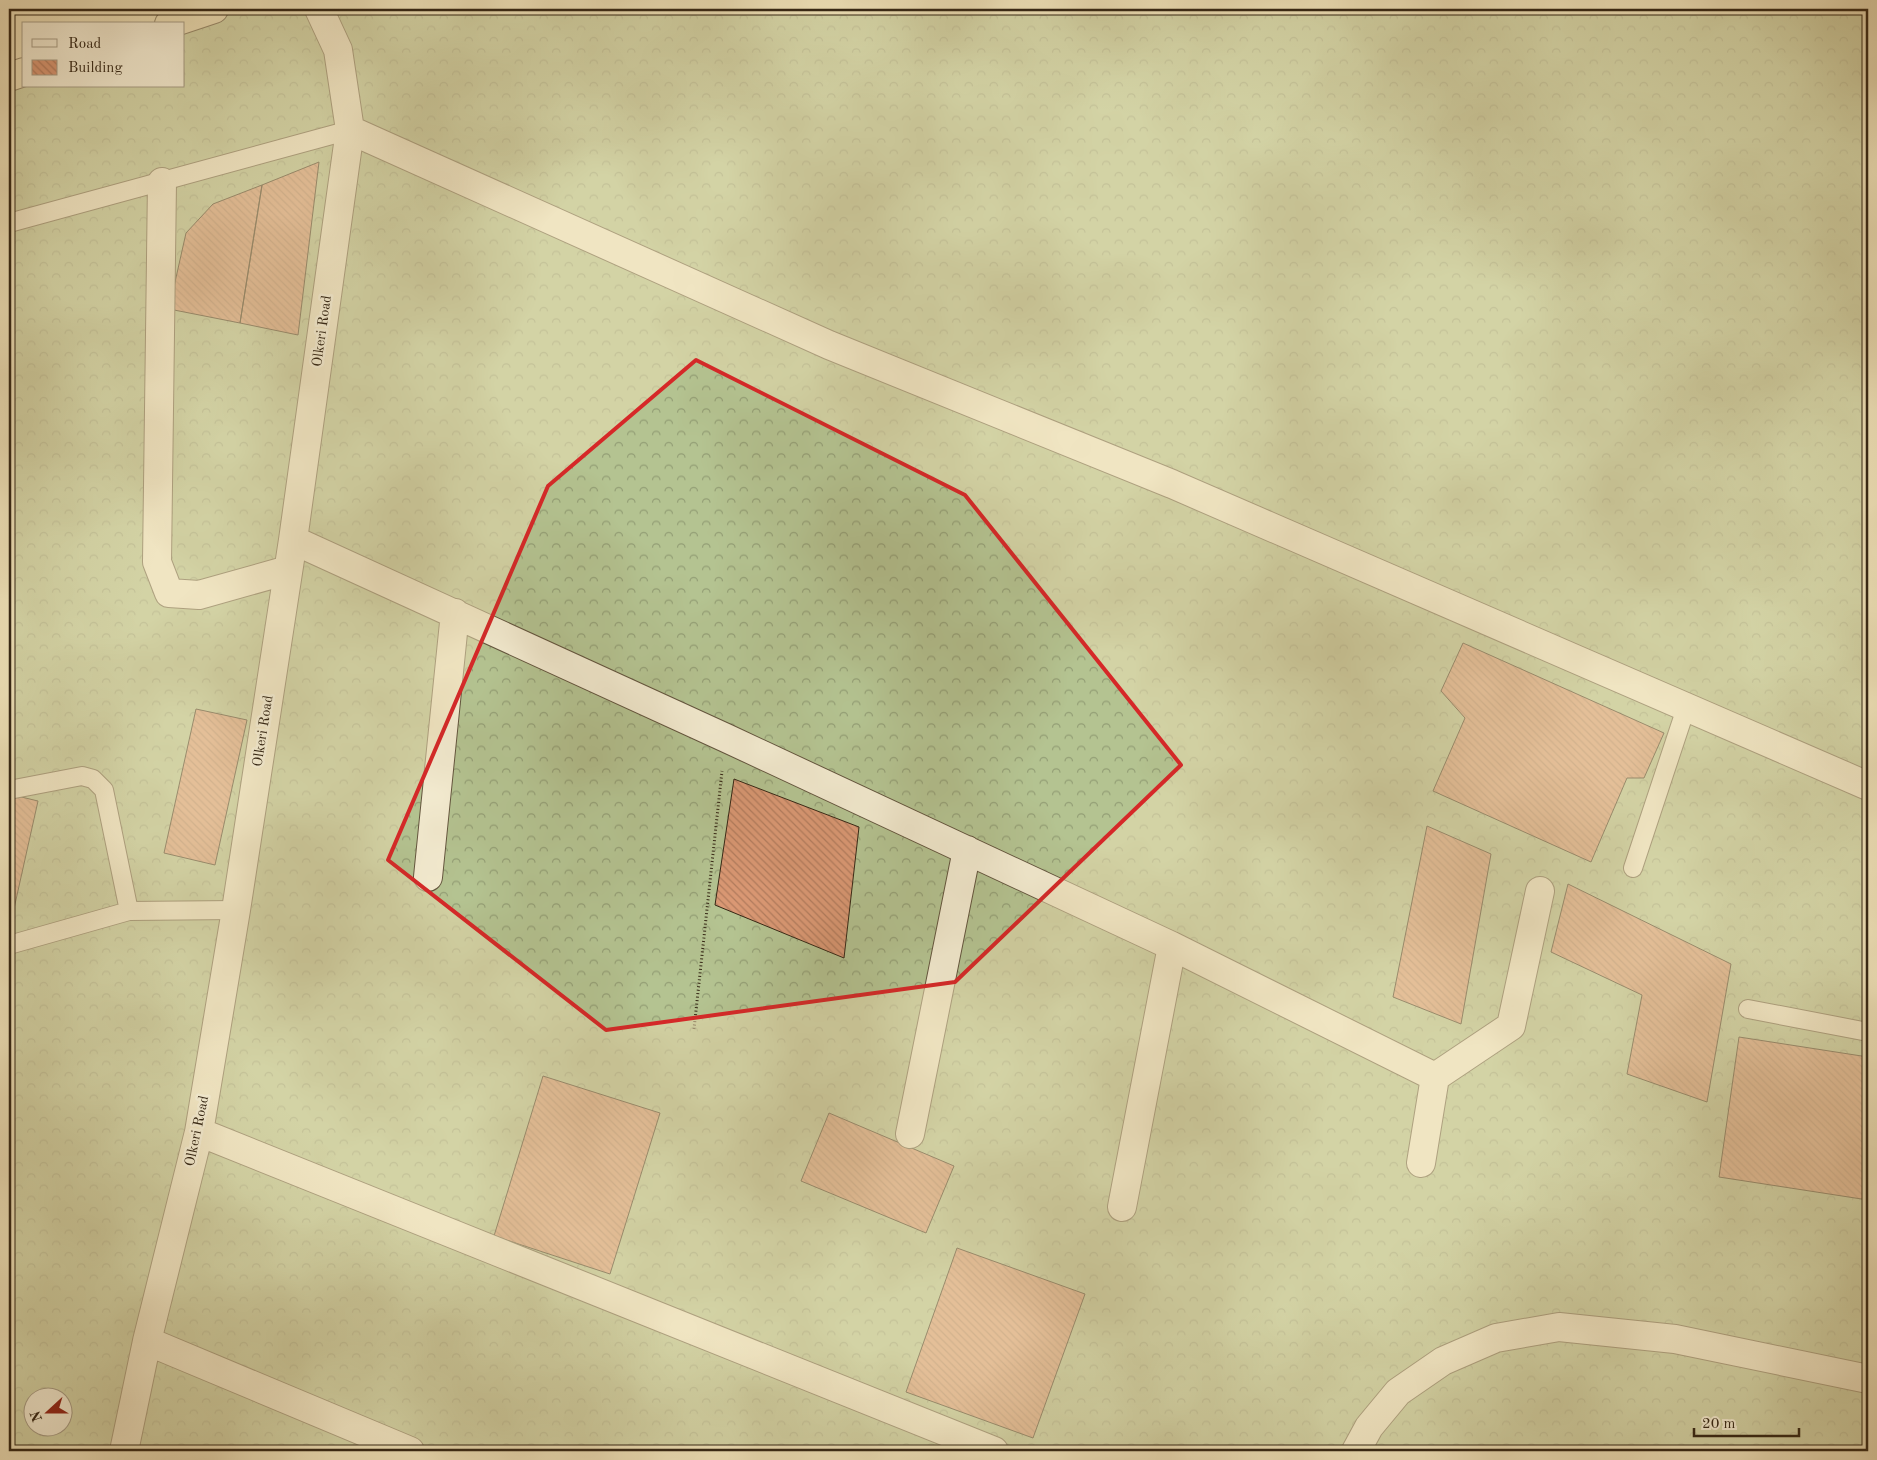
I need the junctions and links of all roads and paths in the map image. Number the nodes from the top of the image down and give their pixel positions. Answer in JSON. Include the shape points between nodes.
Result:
{"nodes":[{"id":1,"x":214,"y":9,"type":"edge"},
{"id":2,"x":319,"y":9,"type":"edge"},
{"id":3,"x":175,"y":22,"type":"edge"},
{"id":4,"x":22,"y":73,"type":"edge"},
{"id":5,"x":9,"y":77,"type":"edge"},
{"id":6,"x":350,"y":130,"type":"junction"},
{"id":7,"x":162,"y":182,"type":"junction"},
{"id":8,"x":9,"y":223,"type":"edge"},
{"id":9,"x":293,"y":540,"type":"junction"},
{"id":10,"x":288,"y":570,"type":"junction"},
{"id":11,"x":455,"y":614,"type":"junction"},
{"id":12,"x":1686,"y":708,"type":"junction"},
{"id":13,"x":726,"y":738,"type":"junction"},
{"id":14,"x":1868,"y":786,"type":"edge"},
{"id":15,"x":9,"y":790,"type":"edge"},
{"id":16,"x":967,"y":850,"type":"junction"},
{"id":17,"x":1633,"y":868,"type":"dead end"},
{"id":18,"x":428,"y":877,"type":"dead end"},
{"id":19,"x":1540,"y":891,"type":"dead end"},
{"id":20,"x":236,"y":910,"type":"junction"},
{"id":21,"x":129,"y":911,"type":"junction"},
{"id":22,"x":9,"y":945,"type":"edge"},
{"id":23,"x":1172,"y":946,"type":"junction"},
{"id":24,"x":1748,"y":1009,"type":"dead end"},
{"id":25,"x":694,"y":1029,"type":"dead end"},
{"id":26,"x":1868,"y":1032,"type":"edge"},
{"id":27,"x":1435,"y":1076,"type":"junction"},
{"id":28,"x":199,"y":1132,"type":"junction"},
{"id":29,"x":910,"y":1134,"type":"dead end"},
{"id":30,"x":1422,"y":1163,"type":"dead end"},
{"id":31,"x":1122,"y":1207,"type":"dead end"},
{"id":32,"x":147,"y":1340,"type":"junction"},
{"id":33,"x":1868,"y":1379,"type":"edge"},
{"id":34,"x":124,"y":1451,"type":"edge"},
{"id":35,"x":410,"y":1451,"type":"edge"},
{"id":36,"x":994,"y":1451,"type":"edge"},
{"id":37,"x":1356,"y":1451,"type":"edge"}],
"edges":[{"from":1,"to":3,"type":"highway"},
{"from":2,"to":6,"type":"street","name":"Olkeri Road","via":[[338,50]]},
{"from":4,"to":5,"type":"highway"},
{"from":6,"to":7,"type":"lane"},
{"from":6,"to":9,"type":"street","name":"Olkeri Road"},
{"from":6,"to":12,"type":"street","via":[[829,345],[1172,484]]},
{"from":7,"to":8,"type":"lane"},
{"from":7,"to":10,"type":"street","via":[[157,562],[169,593],[199,595]]},
{"from":9,"to":10,"type":"street","name":"Olkeri Road"},
{"from":9,"to":11,"type":"street"},
{"from":10,"to":20,"type":"street","name":"Olkeri Road"},
{"from":11,"to":13,"type":"street"},
{"from":11,"to":18,"type":"street"},
{"from":12,"to":14,"type":"street"},
{"from":12,"to":17,"type":"lane"},
{"from":13,"to":16,"type":"street"},
{"from":13,"to":25,"type":"path"},
{"from":15,"to":21,"type":"lane","via":[[82,776],[93,779],[104,790]]},
{"from":16,"to":23,"type":"street"},
{"from":16,"to":29,"type":"street"},
{"from":19,"to":27,"type":"street","via":[[1511,1026]]},
{"from":20,"to":21,"type":"lane"},
{"from":20,"to":28,"type":"street","name":"Olkeri Road"},
{"from":21,"to":22,"type":"lane"},
{"from":23,"to":27,"type":"street"},
{"from":23,"to":31,"type":"street"},
{"from":24,"to":26,"type":"lane"},
{"from":27,"to":30,"type":"street"},
{"from":28,"to":32,"type":"street","name":"Olkeri Road"},
{"from":28,"to":36,"type":"street"},
{"from":32,"to":34,"type":"street","name":"Olkeri Road"},
{"from":32,"to":35,"type":"street"},
{"from":33,"to":37,"type":"street","via":[[1674,1339],[1559,1326],[1496,1338],[1443,1361],[1398,1392],[1369,1427]]}]}
